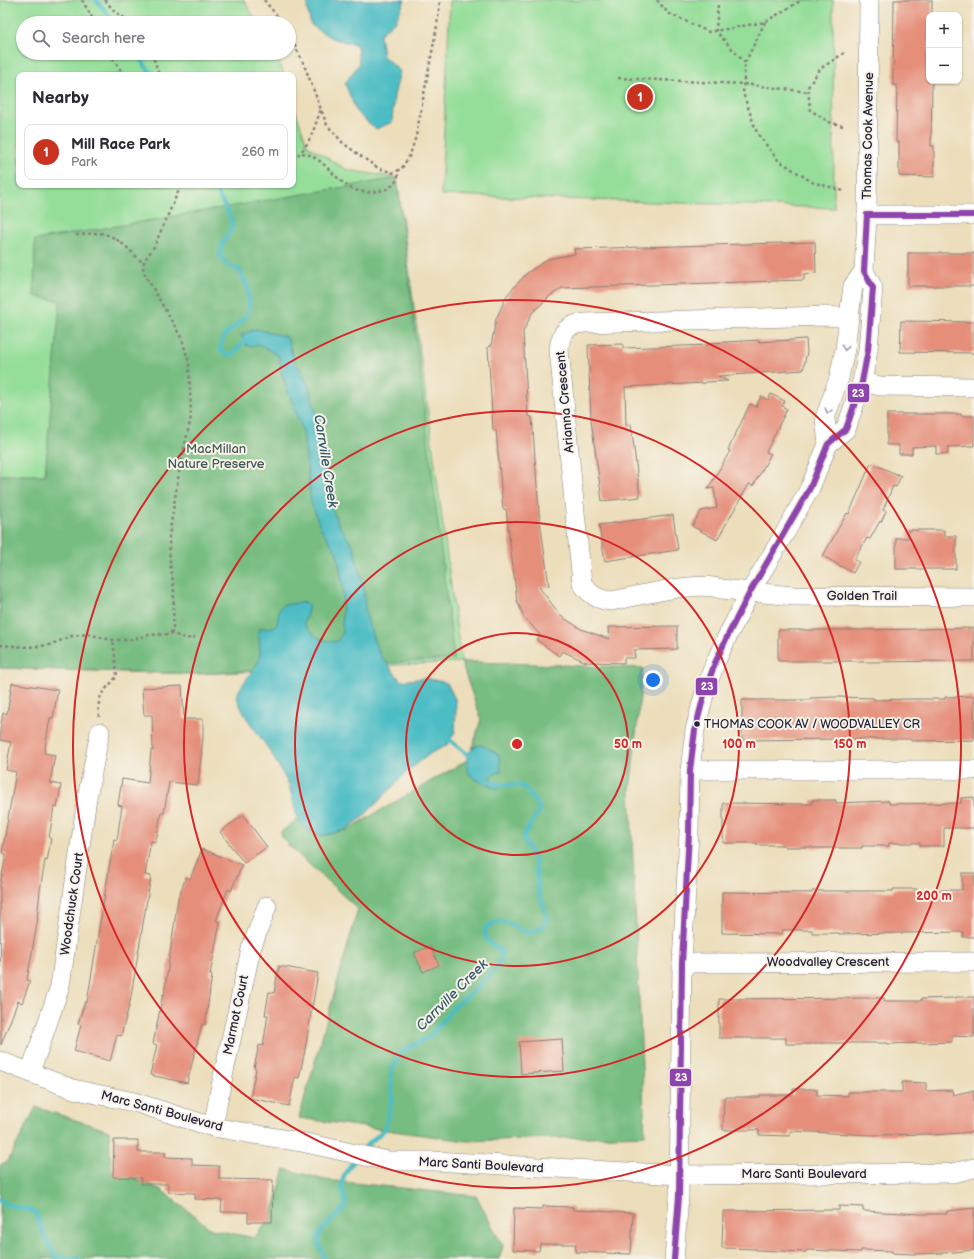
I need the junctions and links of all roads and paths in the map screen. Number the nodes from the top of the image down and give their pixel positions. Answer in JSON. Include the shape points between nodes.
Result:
{"nodes":[{"id":1,"x":82,"y":0,"type":"edge"},
{"id":2,"x":105,"y":0,"type":"edge"},
{"id":3,"x":264,"y":0,"type":"edge"},
{"id":4,"x":440,"y":0,"type":"edge"},
{"id":5,"x":657,"y":0,"type":"edge"},
{"id":6,"x":802,"y":0,"type":"edge"},
{"id":7,"x":869,"y":0,"type":"edge"},
{"id":8,"x":718,"y":5,"type":"dead end"},
{"id":9,"x":91,"y":16,"type":"edge"},
{"id":10,"x":121,"y":16,"type":"edge"},
{"id":11,"x":277,"y":16,"type":"edge"},
{"id":12,"x":765,"y":22,"type":"junction"},
{"id":13,"x":716,"y":31,"type":"junction"},
{"id":14,"x":296,"y":48,"type":"edge"},
{"id":15,"x":844,"y":53,"type":"dead end"},
{"id":16,"x":114,"y":60,"type":"edge"},
{"id":17,"x":154,"y":60,"type":"edge"},
{"id":18,"x":745,"y":63,"type":"junction"},
{"id":19,"x":122,"y":72,"type":"edge"},
{"id":20,"x":158,"y":72,"type":"edge"},
{"id":21,"x":618,"y":78,"type":"dead end"},
{"id":22,"x":744,"y":84,"type":"junction"},
{"id":23,"x":808,"y":92,"type":"junction"},
{"id":24,"x":321,"y":109,"type":"junction"},
{"id":25,"x":843,"y":126,"type":"dead end"},
{"id":26,"x":302,"y":153,"type":"junction"},
{"id":27,"x":296,"y":157,"type":"edge"},
{"id":28,"x":398,"y":170,"type":"junction"},
{"id":29,"x":180,"y":188,"type":"edge"},
{"id":30,"x":844,"y":191,"type":"dead end"},
{"id":31,"x":867,"y":215,"type":"junction"},
{"id":32,"x":974,"y":215,"type":"edge"},
{"id":33,"x":76,"y":236,"type":"dead end"},
{"id":34,"x":144,"y":264,"type":"junction"},
{"id":35,"x":864,"y":271,"type":"junction"},
{"id":36,"x":849,"y":318,"type":"junction"},
{"id":37,"x":862,"y":382,"type":"junction"},
{"id":38,"x":974,"y":387,"type":"edge"},
{"id":39,"x":828,"y":444,"type":"junction"},
{"id":40,"x":750,"y":592,"type":"junction"},
{"id":41,"x":974,"y":597,"type":"edge"},
{"id":42,"x":170,"y":632,"type":"junction"},
{"id":43,"x":195,"y":637,"type":"dead end"},
{"id":44,"x":113,"y":640,"type":"junction"},
{"id":45,"x":0,"y":645,"type":"edge"},
{"id":46,"x":100,"y":732,"type":"joint"},
{"id":47,"x":690,"y":770,"type":"junction"},
{"id":48,"x":974,"y":770,"type":"edge"},
{"id":49,"x":267,"y":906,"type":"dead end"},
{"id":50,"x":682,"y":962,"type":"junction"},
{"id":51,"x":974,"y":962,"type":"edge"},
{"id":52,"x":0,"y":1061,"type":"edge"},
{"id":53,"x":30,"y":1072,"type":"junction"},
{"id":54,"x":213,"y":1126,"type":"junction"},
{"id":55,"x":974,"y":1168,"type":"edge"},
{"id":56,"x":680,"y":1176,"type":"junction"},
{"id":57,"x":674,"y":1259,"type":"edge"}],
"edges":[{"from":1,"to":9,"type":"path"},
{"from":2,"to":10,"type":"path"},
{"from":3,"to":11,"type":"path"},
{"from":4,"to":28,"type":"path","via":[[416,136],[410,155]]},
{"from":5,"to":13,"type":"path","via":[[668,13],[709,32]]},
{"from":6,"to":12,"type":"path"},
{"from":7,"to":31,"type":"street","name":"Thomas Cook Avenue"},
{"from":8,"to":13,"type":"path"},
{"from":12,"to":13,"type":"path"},
{"from":12,"to":18,"type":"path"},
{"from":13,"to":18,"type":"path"},
{"from":14,"to":24,"type":"path"},
{"from":15,"to":23,"type":"path","via":[[820,69],[808,87]]},
{"from":16,"to":19,"type":"path"},
{"from":17,"to":20,"type":"path"},
{"from":18,"to":22,"type":"path"},
{"from":21,"to":22,"type":"path"},
{"from":22,"to":23,"type":"path"},
{"from":22,"to":30,"type":"path","via":[[744,93],[758,133],[778,160],[812,182]]},
{"from":23,"to":25,"type":"path","via":[[810,110],[829,122]]},
{"from":24,"to":26,"type":"path","via":[[312,135]]},
{"from":24,"to":28,"type":"path","via":[[327,125],[343,143],[378,168],[394,173]]},
{"from":26,"to":27,"type":"path"},
{"from":26,"to":28,"type":"path","via":[[310,154],[323,162],[339,180],[354,190],[384,191],[395,184],[399,176]]},
{"from":29,"to":34,"type":"path"},
{"from":31,"to":32,"type":"street"},
{"from":31,"to":35,"type":"street","name":"Thomas Cook Avenue"},
{"from":33,"to":34,"type":"path","via":[[105,234],[128,248]]},
{"from":34,"to":42,"type":"path","via":[[143,271],[182,339],[189,363],[191,417],[169,537],[174,588],[173,631]]},
{"from":35,"to":36,"type":"street","name":"Thomas Cook Avenue","via":[[853,286]]},
{"from":35,"to":37,"type":"street","name":"Thomas Cook Avenue","via":[[873,288],[868,350]]},
{"from":36,"to":39,"type":"street","name":"Thomas Cook Avenue","one_way":true,"via":[[839,378],[825,418]]},
{"from":36,"to":40,"type":"street","name":"Arianna Crescent","via":[[826,316],[580,323],[569,326],[560,340],[582,583],[587,592],[612,602],[688,587]]},
{"from":37,"to":38,"type":"street","via":[[880,386]]},
{"from":37,"to":39,"type":"street","name":"Thomas Cook Avenue","via":[[846,429]]},
{"from":39,"to":40,"type":"street","name":"Thomas Cook Avenue","via":[[810,488]]},
{"from":40,"to":41,"type":"street","name":"Golden Trail","via":[[794,596]]},
{"from":40,"to":47,"type":"street","name":"Thomas Cook Avenue","via":[[715,663],[705,691],[695,730]]},
{"from":42,"to":43,"type":"path","via":[[186,639]]},
{"from":42,"to":44,"type":"path","via":[[129,640]]},
{"from":44,"to":45,"type":"path","via":[[88,634],[72,636],[49,645]]},
{"from":44,"to":46,"type":"path","via":[[117,676],[98,700]]},
{"from":46,"to":53,"type":"street","name":"Woodchuck Court","via":[[87,798],[60,986]]},
{"from":47,"to":48,"type":"street"},
{"from":47,"to":50,"type":"street","name":"Thomas Cook Avenue"},
{"from":49,"to":54,"type":"street","name":"Marmot Court","via":[[250,949]]},
{"from":50,"to":51,"type":"street","name":"Woodvalley Crescent"},
{"from":50,"to":56,"type":"street","name":"Thomas Cook Avenue"},
{"from":52,"to":53,"type":"street","name":"Marc Santi Boulevard"},
{"from":53,"to":54,"type":"street","name":"Marc Santi Boulevard","via":[[73,1089],[134,1102]]},
{"from":54,"to":56,"type":"street","name":"Marc Santi Boulevard","via":[[388,1161],[434,1161]]},
{"from":55,"to":56,"type":"street","name":"Marc Santi Boulevard","via":[[953,1173]]},
{"from":56,"to":57,"type":"street","name":"Thomas Cook Avenue"}]}
